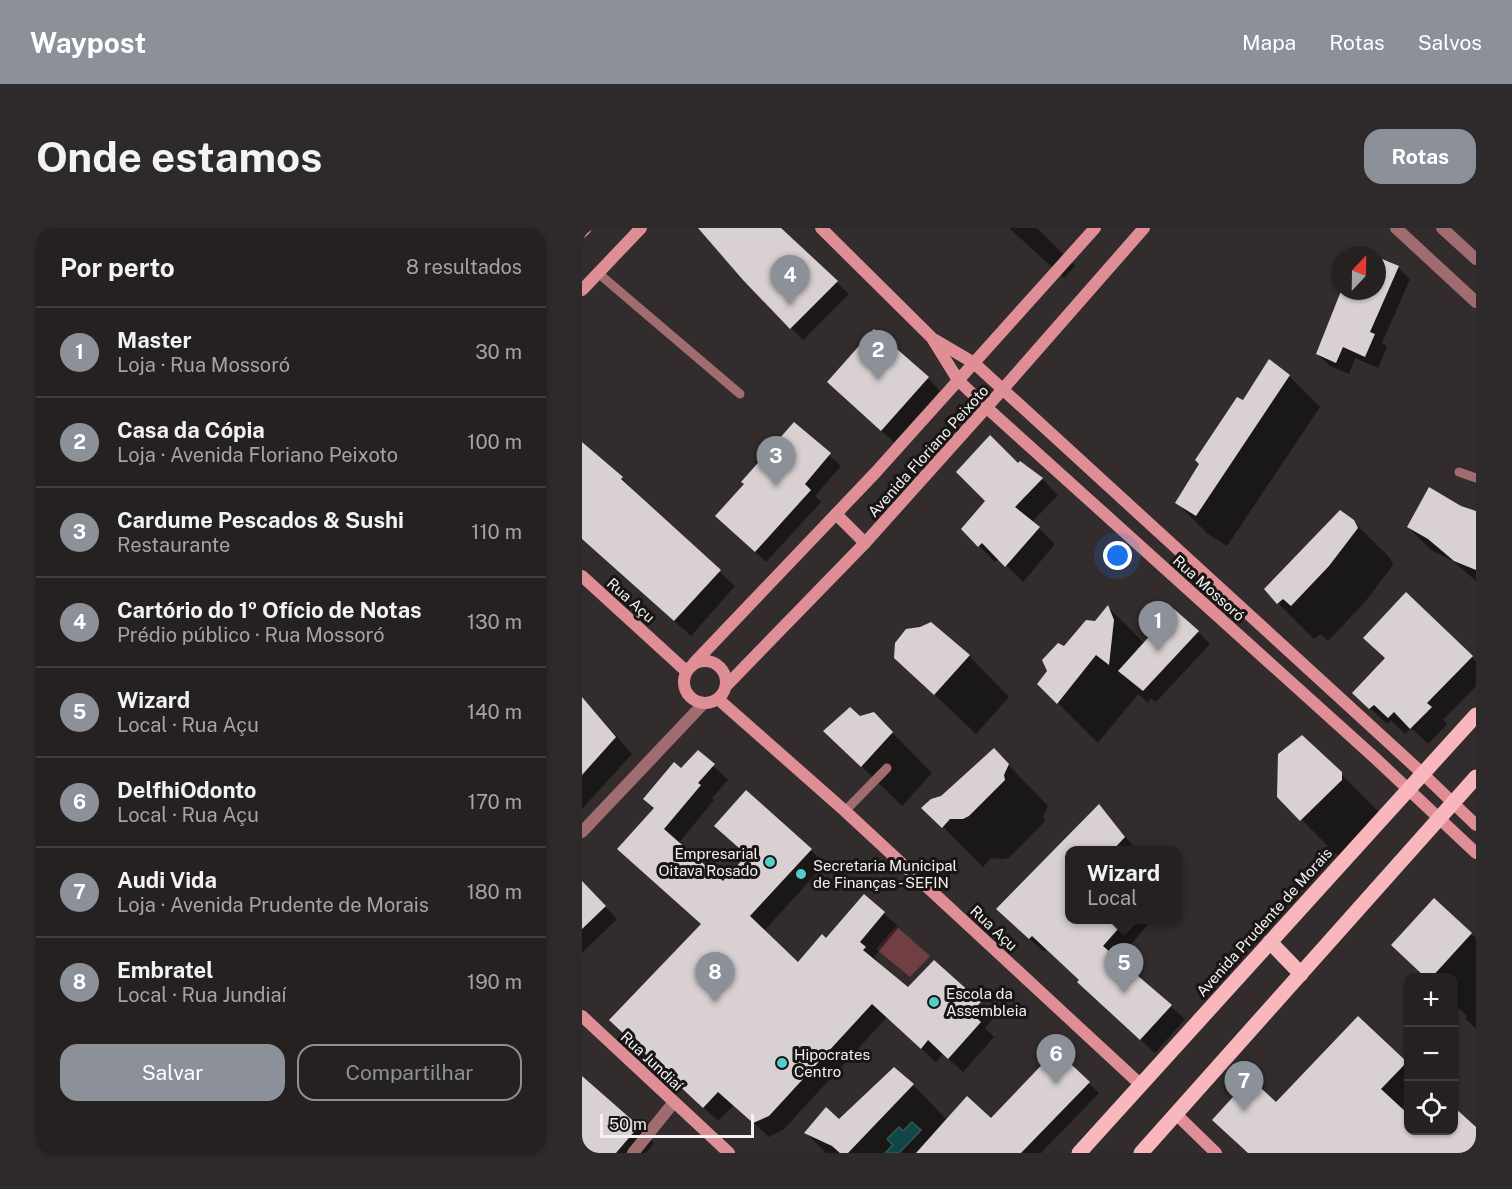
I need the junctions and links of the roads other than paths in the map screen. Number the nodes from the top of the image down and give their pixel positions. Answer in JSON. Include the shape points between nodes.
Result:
{"nodes":[{"id":1,"x":586,"y":228,"type":"edge"},
{"id":2,"x":641,"y":228,"type":"edge"},
{"id":3,"x":821,"y":228,"type":"edge"},
{"id":4,"x":1095,"y":228,"type":"edge"},
{"id":5,"x":1396,"y":228,"type":"edge"},
{"id":6,"x":1442,"y":228,"type":"edge"},
{"id":7,"x":1139,"y":230,"type":"edge"},
{"id":8,"x":582,"y":232,"type":"edge"},
{"id":9,"x":1476,"y":259,"type":"edge"},
{"id":10,"x":598,"y":273,"type":"junction"},
{"id":11,"x":584,"y":284,"type":"edge"},
{"id":12,"x":1476,"y":302,"type":"edge"},
{"id":13,"x":932,"y":338,"type":"junction"},
{"id":14,"x":974,"y":363,"type":"junction"},
{"id":15,"x":958,"y":380,"type":"junction"},
{"id":16,"x":1003,"y":389,"type":"junction"},
{"id":17,"x":740,"y":394,"type":"dead end"},
{"id":18,"x":986,"y":407,"type":"junction"},
{"id":19,"x":1460,"y":472,"type":"dead end"},
{"id":20,"x":1476,"y":478,"type":"edge"},
{"id":21,"x":836,"y":514,"type":"junction"},
{"id":22,"x":865,"y":543,"type":"junction"},
{"id":23,"x":582,"y":576,"type":"edge"},
{"id":24,"x":690,"y":667,"type":"junction"},
{"id":25,"x":726,"y":687,"type":"junction"},
{"id":26,"x":718,"y":699,"type":"junction"},
{"id":27,"x":704,"y":703,"type":"junction"},
{"id":28,"x":1476,"y":715,"type":"edge"},
{"id":29,"x":887,"y":768,"type":"dead end"},
{"id":30,"x":1422,"y":773,"type":"junction"},
{"id":31,"x":1476,"y":777,"type":"edge"},
{"id":32,"x":1408,"y":788,"type":"junction"},
{"id":33,"x":1453,"y":803,"type":"junction"},
{"id":34,"x":845,"y":811,"type":"junction"},
{"id":35,"x":1440,"y":819,"type":"junction"},
{"id":36,"x":1476,"y":825,"type":"edge"},
{"id":37,"x":582,"y":832,"type":"edge"},
{"id":38,"x":1476,"y":853,"type":"edge"},
{"id":39,"x":1270,"y":942,"type":"junction"},
{"id":40,"x":1301,"y":974,"type":"junction"},
{"id":41,"x":582,"y":1016,"type":"edge"},
{"id":42,"x":1141,"y":1085,"type":"junction"},
{"id":43,"x":674,"y":1102,"type":"junction"},
{"id":44,"x":1176,"y":1114,"type":"junction"},
{"id":45,"x":633,"y":1153,"type":"edge"},
{"id":46,"x":729,"y":1153,"type":"edge"},
{"id":47,"x":1079,"y":1153,"type":"edge"},
{"id":48,"x":1141,"y":1153,"type":"edge"},
{"id":49,"x":1216,"y":1153,"type":"edge"}],
"edges":[{"from":1,"to":8,"type":"street"},
{"from":2,"to":10,"type":"street"},
{"from":3,"to":13,"type":"street","name":"Rua Mossoró"},
{"from":4,"to":14,"type":"street","name":"Avenida Floriano Peixoto"},
{"from":5,"to":12,"type":"street"},
{"from":6,"to":9,"type":"street"},
{"from":7,"to":16,"type":"street","name":"Avenida Floriano Peixoto"},
{"from":10,"to":11,"type":"street"},
{"from":10,"to":17,"type":"lane"},
{"from":13,"to":14,"type":"street","name":"Rua Mossoró"},
{"from":13,"to":15,"type":"street","name":"Rua Mossoró"},
{"from":14,"to":15,"type":"street","name":"Avenida Floriano Peixoto"},
{"from":14,"to":16,"type":"street","name":"Rua Mossoró"},
{"from":15,"to":18,"type":"street","name":"Rua Mossoró"},
{"from":15,"to":21,"type":"street","name":"Avenida Floriano Peixoto"},
{"from":16,"to":18,"type":"street","name":"Avenida Floriano Peixoto"},
{"from":16,"to":30,"type":"street","name":"Rua Mossoró"},
{"from":18,"to":22,"type":"street","name":"Avenida Floriano Peixoto"},
{"from":18,"to":32,"type":"street","name":"Rua Mossoró"},
{"from":19,"to":20,"type":"lane"},
{"from":21,"to":22,"type":"street"},
{"from":21,"to":24,"type":"street","name":"Avenida Floriano Peixoto"},
{"from":22,"to":25,"type":"street","name":"Avenida Floriano Peixoto"},
{"from":23,"to":24,"type":"street","name":"Rua Açu"},
{"from":24,"to":25,"type":"street","via":[[707,660],[719,666]]},
{"from":24,"to":27,"type":"street","via":[[683,680],[686,693]]},
{"from":25,"to":26,"type":"street"},
{"from":26,"to":27,"type":"street"},
{"from":26,"to":34,"type":"street","name":"Rua Açu"},
{"from":27,"to":37,"type":"street"},
{"from":28,"to":30,"type":"main road","name":"Avenida Prudente de Morais"},
{"from":29,"to":34,"type":"lane"},
{"from":30,"to":32,"type":"main road","name":"Avenida Prudente de Morais"},
{"from":30,"to":33,"type":"street","name":"Rua Mossoró"},
{"from":31,"to":33,"type":"main road"},
{"from":32,"to":35,"type":"street","name":"Rua Mossoró"},
{"from":32,"to":39,"type":"main road","name":"Avenida Prudente de Morais"},
{"from":33,"to":35,"type":"main road"},
{"from":33,"to":36,"type":"street","name":"Rua Mossoró"},
{"from":34,"to":42,"type":"street","name":"Rua Açu"},
{"from":35,"to":38,"type":"street","name":"Rua Mossoró"},
{"from":35,"to":40,"type":"main road"},
{"from":39,"to":40,"type":"main road"},
{"from":39,"to":42,"type":"main road","name":"Avenida Prudente de Morais"},
{"from":40,"to":44,"type":"main road"},
{"from":41,"to":43,"type":"street","name":"Rua Jundiaí"},
{"from":42,"to":47,"type":"main road","name":"Avenida Prudente de Morais"},
{"from":43,"to":45,"type":"street"},
{"from":43,"to":46,"type":"street","name":"Rua Jundiaí"},
{"from":44,"to":48,"type":"main road"},
{"from":44,"to":49,"type":"street"}]}
